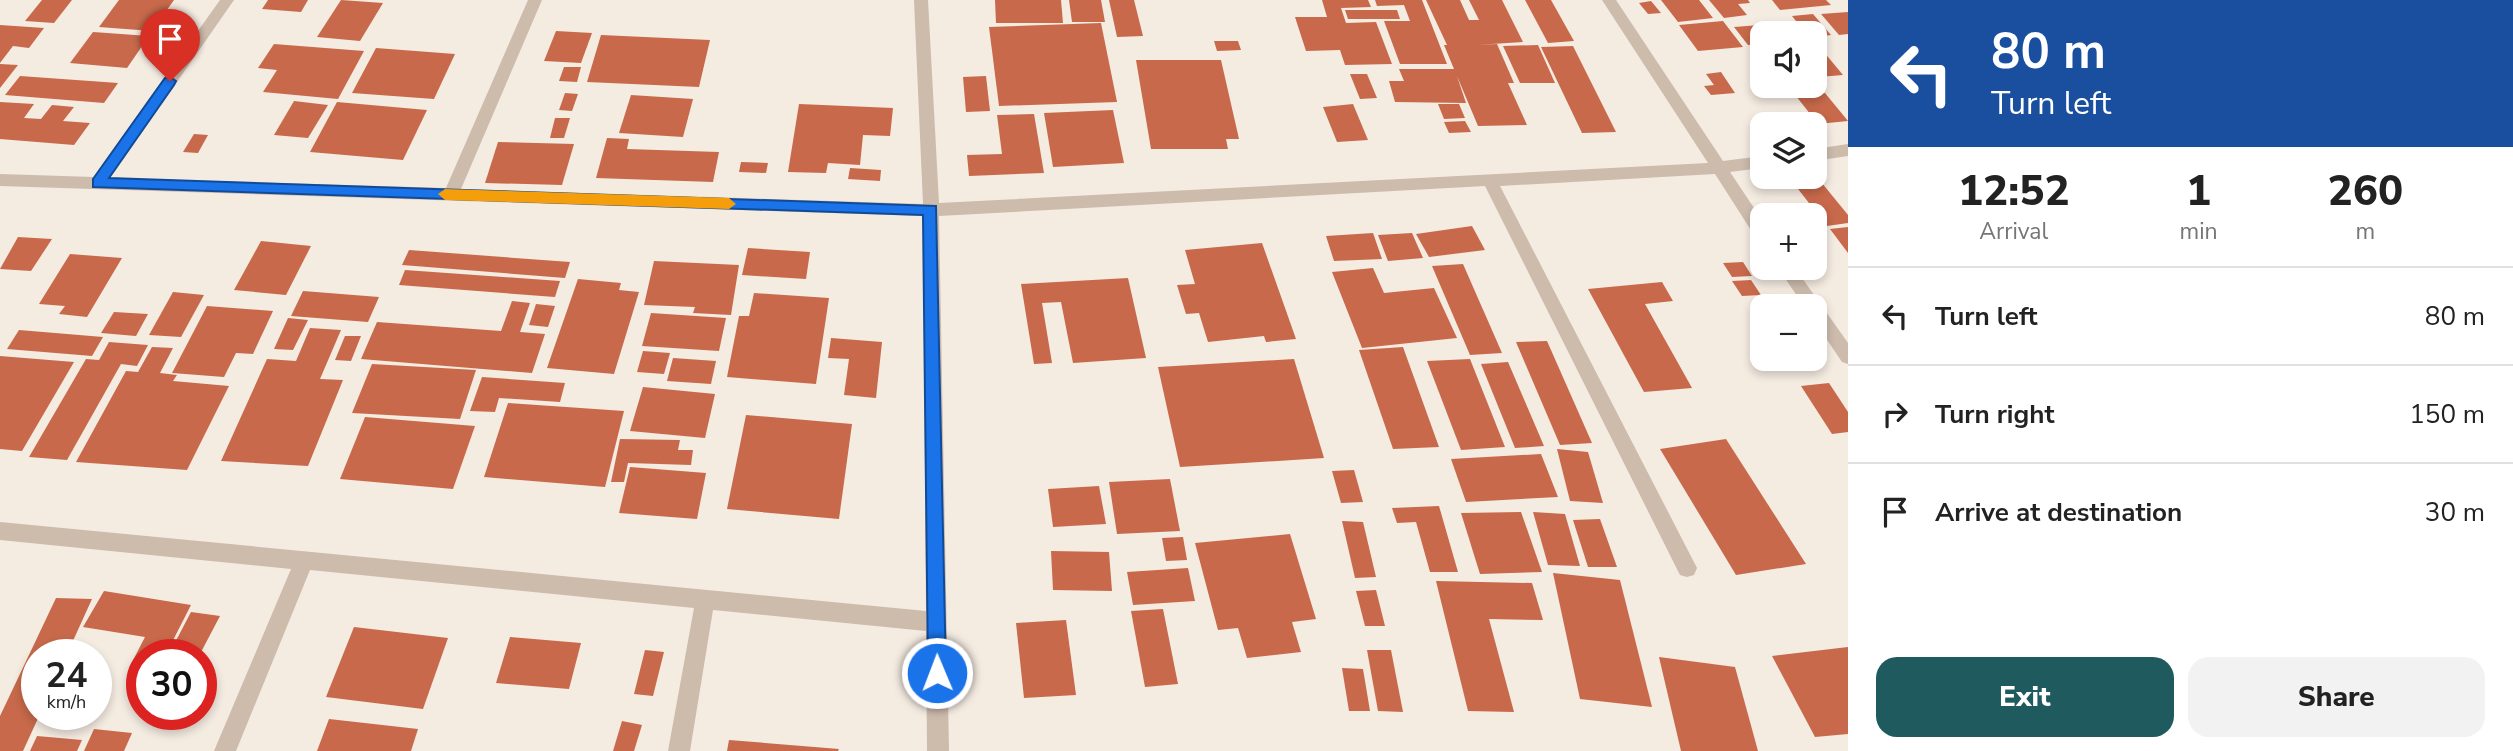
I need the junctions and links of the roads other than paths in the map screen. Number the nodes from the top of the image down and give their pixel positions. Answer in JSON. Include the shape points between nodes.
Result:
{"nodes":[{"id":1,"x":227,"y":0,"type":"edge"},
{"id":2,"x":535,"y":0,"type":"edge"},
{"id":3,"x":921,"y":0,"type":"edge"},
{"id":4,"x":1609,"y":0,"type":"edge"},
{"id":5,"x":1848,"y":150,"type":"edge"},
{"id":6,"x":1827,"y":153,"type":"edge"},
{"id":7,"x":1750,"y":164,"type":"edge"},
{"id":8,"x":1717,"y":168,"type":"junction"},
{"id":9,"x":1489,"y":179,"type":"junction"},
{"id":10,"x":0,"y":180,"type":"edge"},
{"id":11,"x":98,"y":183,"type":"junction"},
{"id":12,"x":451,"y":195,"type":"junction"},
{"id":13,"x":931,"y":210,"type":"junction"},
{"id":14,"x":1750,"y":216,"type":"edge"},
{"id":15,"x":1827,"y":327,"type":"edge"},
{"id":16,"x":1848,"y":357,"type":"edge"},
{"id":17,"x":0,"y":531,"type":"edge"},
{"id":18,"x":304,"y":561,"type":"junction"},
{"id":19,"x":1687,"y":568,"type":"dead end"},
{"id":20,"x":705,"y":600,"type":"junction"},
{"id":21,"x":936,"y":622,"type":"junction"},
{"id":22,"x":225,"y":751,"type":"edge"},
{"id":23,"x":678,"y":751,"type":"edge"},
{"id":24,"x":938,"y":751,"type":"edge"}],
"edges":[{"from":1,"to":11,"type":"street"},
{"from":2,"to":12,"type":"street"},
{"from":3,"to":13,"type":"street"},
{"from":4,"to":8,"type":"street"},
{"from":5,"to":6,"type":"street"},
{"from":7,"to":8,"type":"street"},
{"from":8,"to":9,"type":"street"},
{"from":8,"to":14,"type":"street"},
{"from":9,"to":13,"type":"street"},
{"from":9,"to":19,"type":"street"},
{"from":10,"to":11,"type":"street"},
{"from":11,"to":12,"type":"street"},
{"from":12,"to":13,"type":"street"},
{"from":13,"to":21,"type":"street"},
{"from":15,"to":16,"type":"street"},
{"from":17,"to":18,"type":"street"},
{"from":18,"to":20,"type":"street"},
{"from":18,"to":22,"type":"street"},
{"from":20,"to":21,"type":"street"},
{"from":20,"to":23,"type":"street"},
{"from":21,"to":24,"type":"street"}]}
